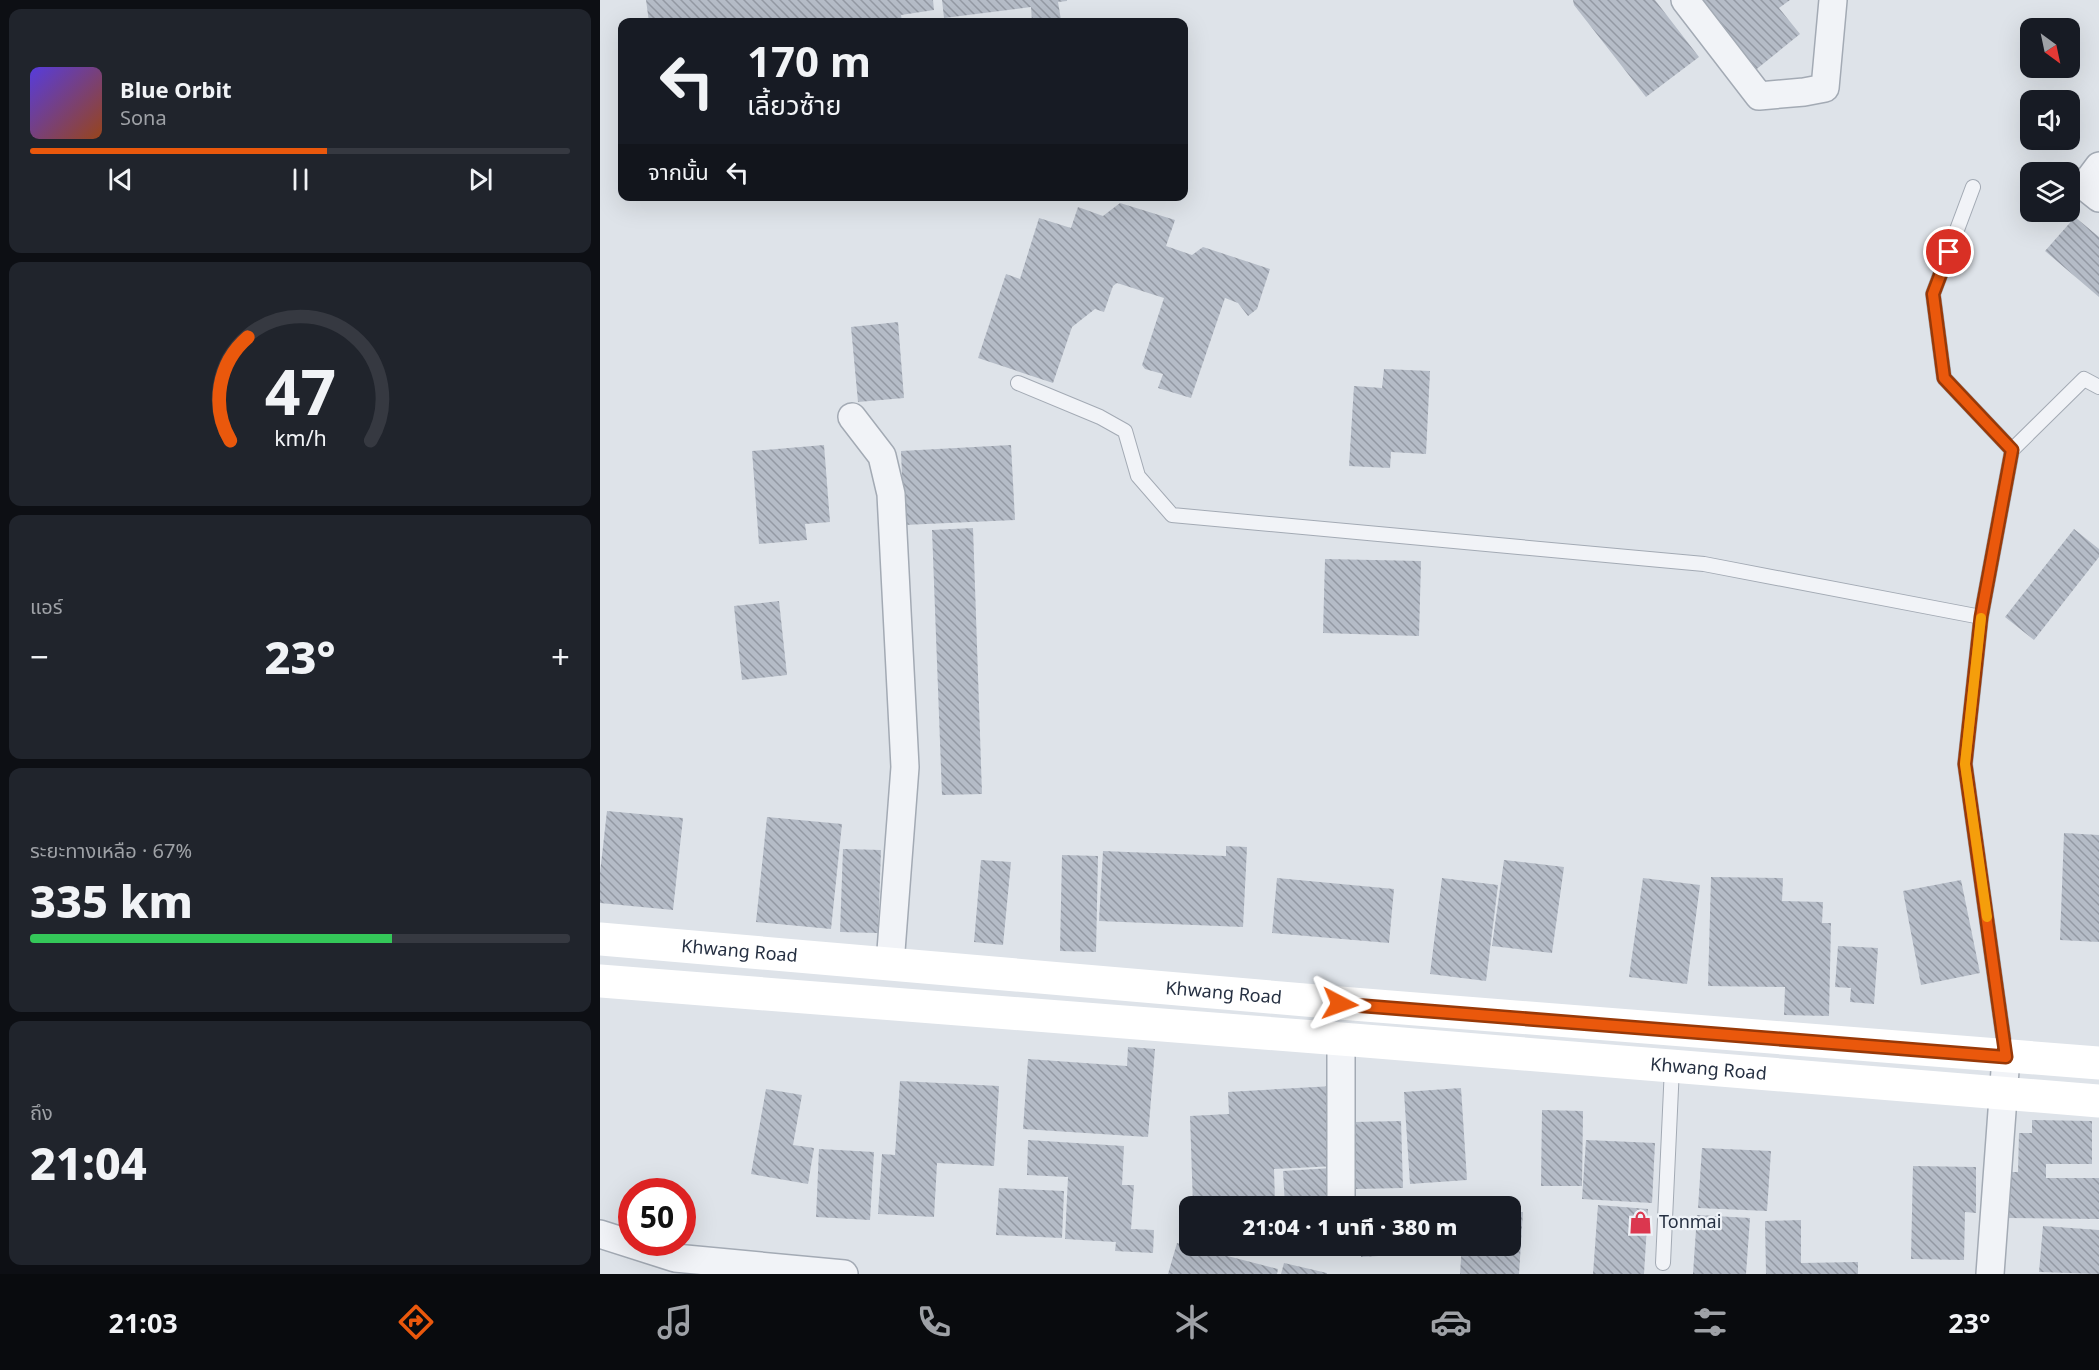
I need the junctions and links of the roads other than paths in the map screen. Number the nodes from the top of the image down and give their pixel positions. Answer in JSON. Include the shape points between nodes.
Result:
{"nodes":[{"id":1,"x":1685,"y":0,"type":"edge"},
{"id":2,"x":1833,"y":0,"type":"edge"},
{"id":3,"x":2099,"y":166,"type":"edge"},
{"id":4,"x":1973,"y":187,"type":"dead end"},
{"id":5,"x":2099,"y":198,"type":"edge"},
{"id":6,"x":1018,"y":383,"type":"dead end"},
{"id":7,"x":2099,"y":387,"type":"edge"},
{"id":8,"x":852,"y":417,"type":"dead end"},
{"id":9,"x":2012,"y":450,"type":"junction"},
{"id":10,"x":1981,"y":617,"type":"junction"},
{"id":11,"x":600,"y":939,"type":"edge"},
{"id":12,"x":890,"y":964,"type":"junction"},
{"id":13,"x":1011,"y":975,"type":"junction"},
{"id":14,"x":600,"y":981,"type":"edge"},
{"id":15,"x":1005,"y":1012,"type":"junction"},
{"id":16,"x":1341,"y":1039,"type":"junction"},
{"id":17,"x":2006,"y":1057,"type":"junction"},
{"id":18,"x":2099,"y":1063,"type":"edge"},
{"id":19,"x":1672,"y":1067,"type":"junction"},
{"id":20,"x":2004,"y":1093,"type":"junction"},
{"id":21,"x":2099,"y":1101,"type":"edge"},
{"id":22,"x":1341,"y":1196,"type":"edge"},
{"id":23,"x":600,"y":1234,"type":"edge"},
{"id":24,"x":1663,"y":1263,"type":"dead end"},
{"id":25,"x":844,"y":1274,"type":"edge"},
{"id":26,"x":1990,"y":1274,"type":"edge"}],
"edges":[{"from":1,"to":2,"type":"street","via":[[1759,96],[1825,88]]},
{"from":3,"to":5,"type":"street","via":[[2084,186]]},
{"from":4,"to":9,"type":"lane","via":[[1933,294],[1944,378]]},
{"from":6,"to":10,"type":"lane","via":[[1125,431],[1138,476],[1172,514],[1704,564]]},
{"from":7,"to":9,"type":"lane","via":[[2084,379]]},
{"from":8,"to":12,"type":"street","via":[[882,456],[891,494],[905,767]]},
{"from":9,"to":10,"type":"lane"},
{"from":10,"to":17,"type":"lane","via":[[1965,764]]},
{"from":11,"to":12,"type":"main road","name":"Khwang Road"},
{"from":12,"to":13,"type":"main road","name":"Khwang Road"},
{"from":13,"to":15,"type":"main road"},
{"from":13,"to":17,"type":"main road","name":"Khwang Road"},
{"from":14,"to":15,"type":"main road","name":"Khwang Road"},
{"from":15,"to":16,"type":"main road","name":"Khwang Road"},
{"from":16,"to":19,"type":"main road","name":"Khwang Road"},
{"from":16,"to":22,"type":"street"},
{"from":17,"to":18,"type":"main road","name":"Khwang Road"},
{"from":17,"to":20,"type":"street"},
{"from":19,"to":20,"type":"main road","name":"Khwang Road"},
{"from":19,"to":24,"type":"lane"},
{"from":20,"to":21,"type":"main road","name":"Khwang Road"},
{"from":20,"to":26,"type":"street"},
{"from":23,"to":25,"type":"street","via":[[675,1258]]}]}
